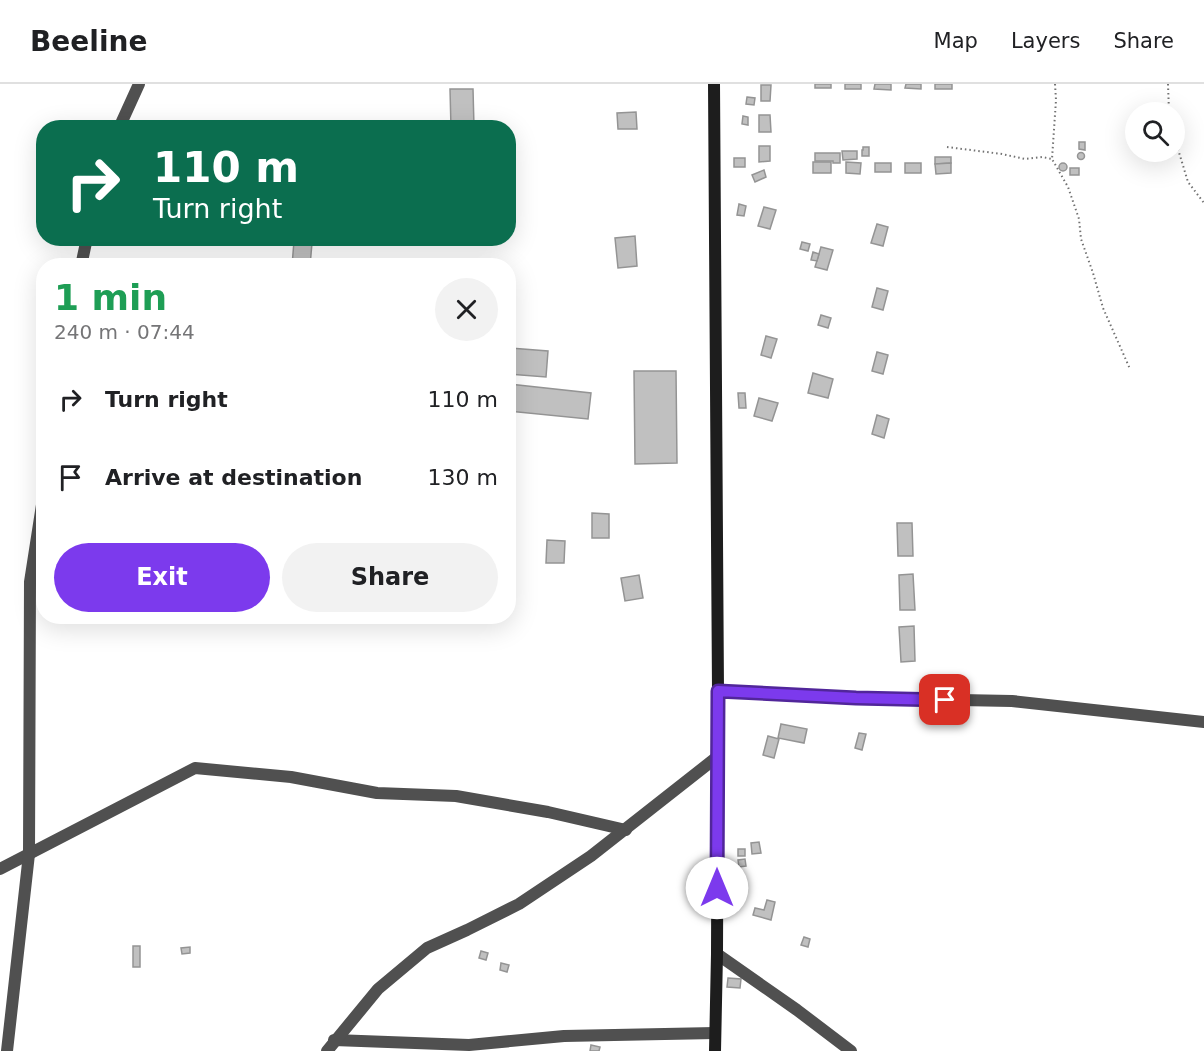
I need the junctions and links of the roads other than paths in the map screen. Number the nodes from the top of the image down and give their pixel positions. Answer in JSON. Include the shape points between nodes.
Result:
{"nodes":[{"id":1,"x":139,"y":84,"type":"edge"},
{"id":2,"x":714,"y":84,"type":"edge"},
{"id":3,"x":123,"y":120,"type":"edge"},
{"id":4,"x":36,"y":543,"type":"edge"},
{"id":5,"x":718,"y":691,"type":"junction"},
{"id":6,"x":1204,"y":722,"type":"edge"},
{"id":7,"x":717,"y":757,"type":"junction"},
{"id":8,"x":626,"y":830,"type":"junction"},
{"id":9,"x":29,"y":854,"type":"junction"},
{"id":10,"x":0,"y":869,"type":"edge"},
{"id":11,"x":717,"y":954,"type":"junction"},
{"id":12,"x":715,"y":1033,"type":"junction"},
{"id":13,"x":334,"y":1040,"type":"junction"},
{"id":14,"x":7,"y":1051,"type":"edge"},
{"id":15,"x":327,"y":1051,"type":"edge"},
{"id":16,"x":715,"y":1051,"type":"edge"},
{"id":17,"x":851,"y":1051,"type":"edge"}],
"edges":[{"from":1,"to":3,"type":"street"},
{"from":2,"to":5,"type":"main road"},
{"from":4,"to":9,"type":"street","via":[[30,582]]},
{"from":5,"to":6,"type":"street","via":[[1012,701]]},
{"from":5,"to":7,"type":"main road"},
{"from":7,"to":8,"type":"street"},
{"from":7,"to":11,"type":"main road"},
{"from":8,"to":9,"type":"street","via":[[456,796],[377,793],[291,777],[195,768]]},
{"from":8,"to":13,"type":"street","via":[[519,904],[427,948],[378,989]]},
{"from":9,"to":10,"type":"street"},
{"from":9,"to":14,"type":"street"},
{"from":11,"to":12,"type":"main road"},
{"from":11,"to":17,"type":"street"},
{"from":12,"to":13,"type":"street","via":[[564,1036],[469,1045]]},
{"from":12,"to":16,"type":"main road"},
{"from":13,"to":15,"type":"street"}]}
